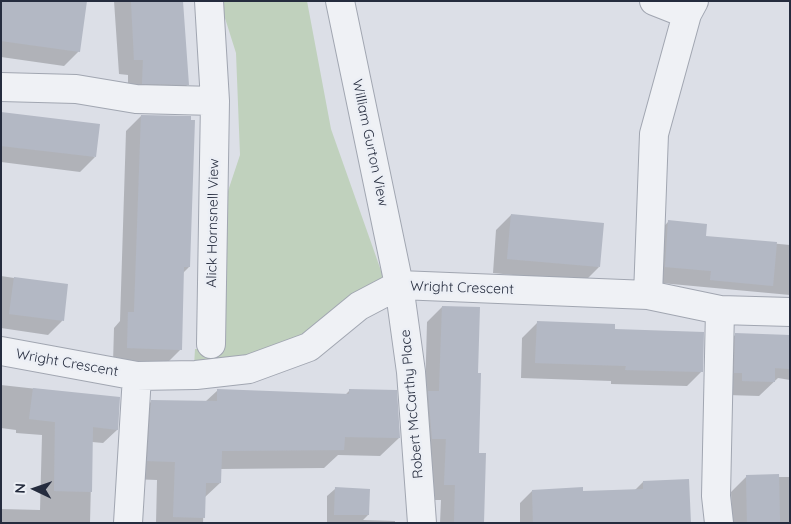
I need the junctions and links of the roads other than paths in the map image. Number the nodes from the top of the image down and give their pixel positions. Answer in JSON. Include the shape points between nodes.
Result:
{"nodes":[{"id":1,"x":209,"y":1,"type":"edge"},
{"id":2,"x":340,"y":1,"type":"edge"},
{"id":3,"x":654,"y":1,"type":"edge"},
{"id":4,"x":691,"y":8,"type":"edge"},
{"id":5,"x":1,"y":87,"type":"edge"},
{"id":6,"x":215,"y":101,"type":"junction"},
{"id":7,"x":399,"y":285,"type":"junction"},
{"id":8,"x":648,"y":295,"type":"junction"},
{"id":9,"x":720,"y":310,"type":"junction"},
{"id":10,"x":790,"y":312,"type":"edge"},
{"id":11,"x":211,"y":344,"type":"dead end"},
{"id":12,"x":1,"y":351,"type":"edge"},
{"id":13,"x":136,"y":376,"type":"junction"},
{"id":14,"x":128,"y":523,"type":"edge"},
{"id":15,"x":422,"y":523,"type":"edge"},
{"id":16,"x":719,"y":523,"type":"edge"}],
"edges":[{"from":1,"to":6,"type":"street","name":"Alick Hornsnell View"},
{"from":2,"to":7,"type":"street","name":"William Gurton View"},
{"from":3,"to":4,"type":"street"},
{"from":4,"to":8,"type":"street","via":[[654,134]]},
{"from":5,"to":6,"type":"street","via":[[76,89],[136,99]]},
{"from":6,"to":11,"type":"street","name":"Alick Hornsnell View"},
{"from":7,"to":8,"type":"street","name":"Wright Crescent"},
{"from":7,"to":13,"type":"street","name":"Wright Crescent","via":[[359,306],[308,347],[249,370]]},
{"from":7,"to":15,"type":"street","name":"Robert McCarthy Place","via":[[411,372]]},
{"from":8,"to":9,"type":"street","name":"Wright Crescent"},
{"from":9,"to":10,"type":"street","name":"Wright Crescent"},
{"from":9,"to":16,"type":"street","via":[[716,496]]},
{"from":12,"to":13,"type":"street","name":"Wright Crescent"},
{"from":13,"to":14,"type":"street"}]}
